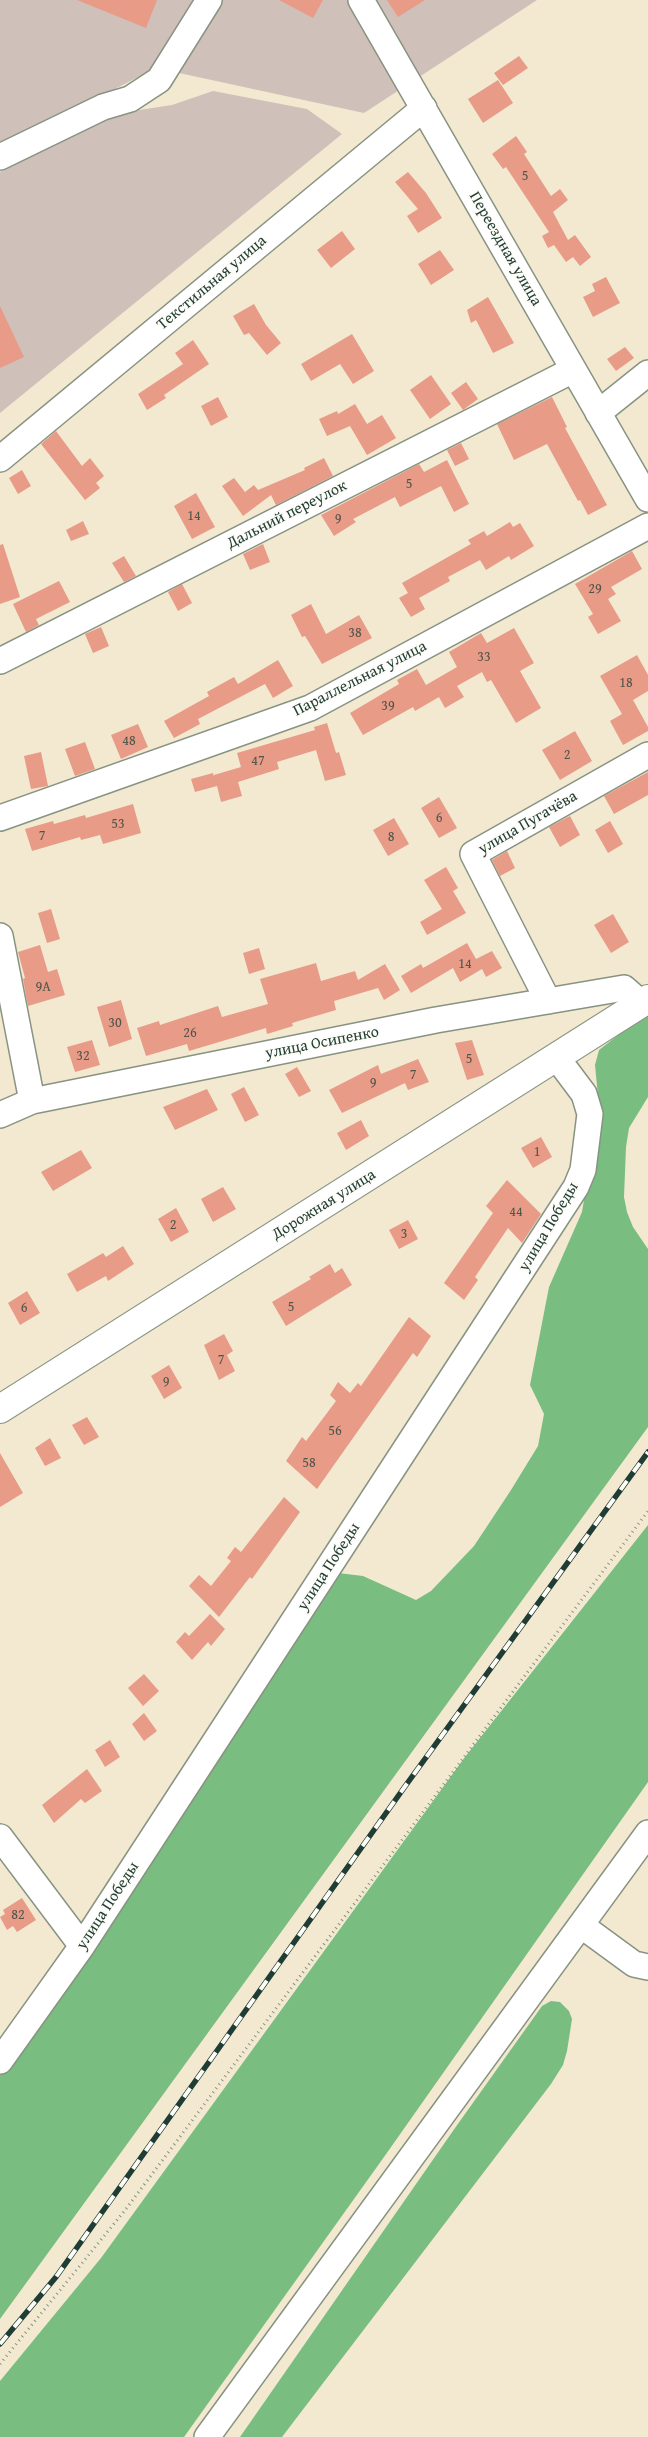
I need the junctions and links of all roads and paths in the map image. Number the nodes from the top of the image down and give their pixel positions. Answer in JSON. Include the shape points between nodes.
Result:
{"nodes":[{"id":1,"x":209,"y":0,"type":"edge"},
{"id":2,"x":361,"y":0,"type":"edge"},
{"id":3,"x":424,"y":108,"type":"junction"},
{"id":4,"x":6,"y":148,"type":"edge"},
{"id":5,"x":573,"y":370,"type":"junction"},
{"id":6,"x":648,"y":373,"type":"edge"},
{"id":7,"x":598,"y":413,"type":"junction"},
{"id":8,"x":0,"y":459,"type":"edge"},
{"id":9,"x":648,"y":499,"type":"edge"},
{"id":10,"x":648,"y":526,"type":"edge"},
{"id":11,"x":0,"y":661,"type":"edge"},
{"id":12,"x":648,"y":755,"type":"edge"},
{"id":13,"x":0,"y":818,"type":"edge"},
{"id":14,"x":0,"y":936,"type":"edge"},
{"id":15,"x":548,"y":1001,"type":"junction"},
{"id":16,"x":644,"y":1001,"type":"edge"},
{"id":17,"x":557,"y":1058,"type":"junction"},
{"id":18,"x":32,"y":1101,"type":"junction"},
{"id":19,"x":0,"y":1115,"type":"edge"},
{"id":20,"x":0,"y":1409,"type":"edge"},
{"id":21,"x":648,"y":1511,"type":"edge"},
{"id":22,"x":0,"y":1838,"type":"edge"},
{"id":23,"x":646,"y":1840,"type":"edge"},
{"id":24,"x":582,"y":1926,"type":"junction"},
{"id":25,"x":82,"y":1946,"type":"junction"},
{"id":26,"x":648,"y":1967,"type":"edge"},
{"id":27,"x":0,"y":2061,"type":"edge"},
{"id":28,"x":0,"y":2364,"type":"edge"},
{"id":29,"x":206,"y":2437,"type":"edge"}],
"edges":[{"from":1,"to":4,"type":"street","via":[[159,80],[130,99]]},
{"from":2,"to":3,"type":"street","name":"Переездная улица"},
{"from":3,"to":5,"type":"street","name":"Переездная улица"},
{"from":3,"to":8,"type":"street","name":"Текстильная улица"},
{"from":5,"to":7,"type":"street","name":"Переездная улица"},
{"from":5,"to":11,"type":"street","name":"Дальний переулок"},
{"from":6,"to":7,"type":"street"},
{"from":7,"to":9,"type":"street","name":"Переездная улица"},
{"from":10,"to":13,"type":"street","name":"Параллельная улица","via":[[310,708]]},
{"from":12,"to":15,"type":"street","name":"улица Пугачёва","via":[[472,854]]},
{"from":14,"to":18,"type":"street"},
{"from":15,"to":16,"type":"street","name":"улица Осипенко","via":[[624,988]]},
{"from":15,"to":18,"type":"street","name":"улица Осипенко","via":[[436,1020]]},
{"from":16,"to":17,"type":"main road","name":"Дорожная улица"},
{"from":17,"to":20,"type":"main road","name":"Дорожная улица"},
{"from":17,"to":25,"type":"street","name":"улица Победы","via":[[584,1094],[590,1114],[583,1170],[576,1187]]},
{"from":18,"to":19,"type":"street","name":"улица Осипенко"},
{"from":21,"to":28,"type":"path","via":[[126,2209]]},
{"from":22,"to":25,"type":"street"},
{"from":23,"to":24,"type":"street"},
{"from":24,"to":26,"type":"street","via":[[634,1964]]},
{"from":24,"to":29,"type":"street"},
{"from":25,"to":27,"type":"street","name":"улица Победы"}]}
